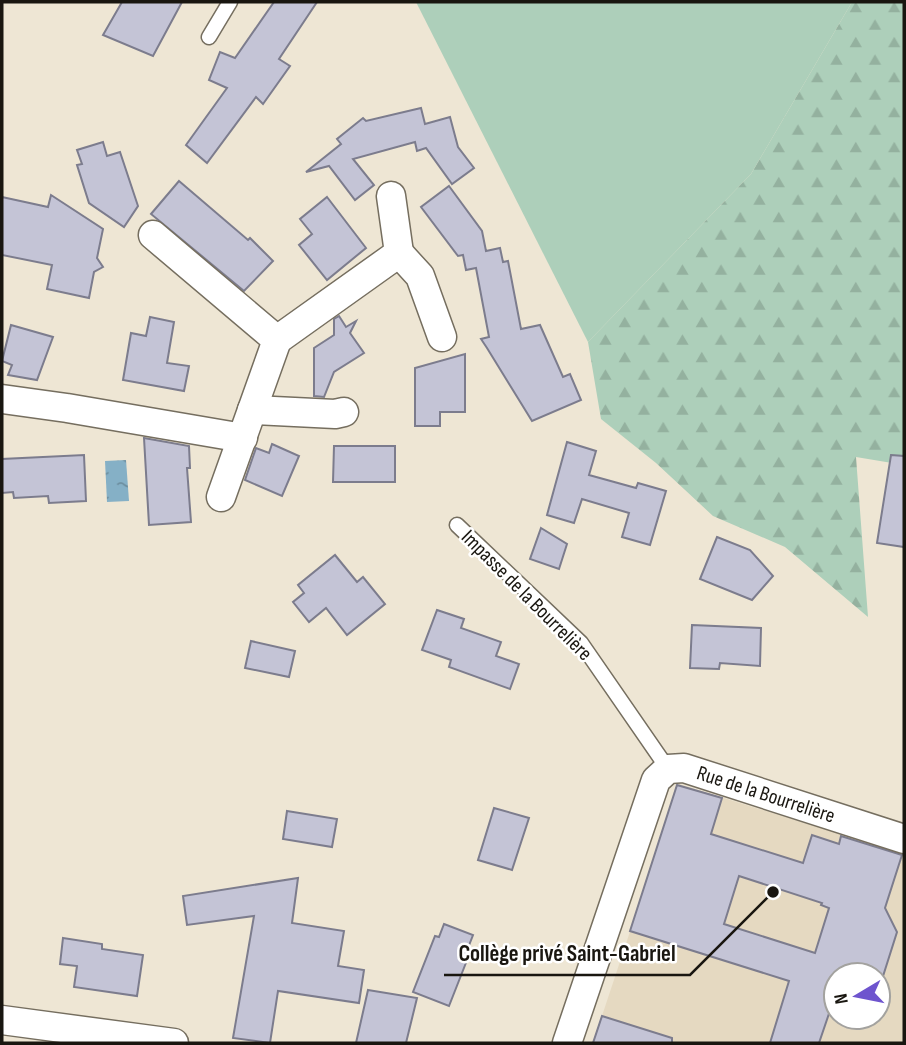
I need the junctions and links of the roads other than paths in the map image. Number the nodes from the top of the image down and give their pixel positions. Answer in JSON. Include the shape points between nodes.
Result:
{"nodes":[{"id":1,"x":230,"y":2,"type":"edge"},
{"id":2,"x":209,"y":37,"type":"dead end"},
{"id":3,"x":391,"y":196,"type":"dead end"},
{"id":4,"x":153,"y":235,"type":"dead end"},
{"id":5,"x":399,"y":253,"type":"junction"},
{"id":6,"x":442,"y":337,"type":"dead end"},
{"id":7,"x":277,"y":340,"type":"junction"},
{"id":8,"x":2,"y":399,"type":"edge"},
{"id":9,"x":252,"y":410,"type":"junction"},
{"id":10,"x":344,"y":412,"type":"dead end"},
{"id":11,"x":243,"y":438,"type":"junction"},
{"id":12,"x":221,"y":497,"type":"dead end"},
{"id":13,"x":457,"y":524,"type":"dead end"},
{"id":14,"x":668,"y":769,"type":"junction"},
{"id":15,"x":904,"y":839,"type":"edge"},
{"id":16,"x":2,"y":1020,"type":"edge"},
{"id":17,"x":174,"y":1043,"type":"edge"},
{"id":18,"x":567,"y":1043,"type":"edge"}],
"edges":[{"from":1,"to":2,"type":"lane"},
{"from":3,"to":5,"type":"street"},
{"from":4,"to":7,"type":"street"},
{"from":5,"to":6,"type":"street","via":[[420,276]]},
{"from":5,"to":7,"type":"street"},
{"from":7,"to":9,"type":"street"},
{"from":8,"to":11,"type":"street"},
{"from":9,"to":10,"type":"street"},
{"from":9,"to":11,"type":"street"},
{"from":11,"to":12,"type":"street"},
{"from":13,"to":14,"type":"lane","name":"Impasse de la Bourrelière","via":[[581,643]]},
{"from":14,"to":15,"type":"street","name":"Rue de la Bourrelière","via":[[684,768]]},
{"from":14,"to":18,"type":"street","name":"Rue de la Bourrelière","via":[[656,780]]},
{"from":16,"to":17,"type":"street"}]}
